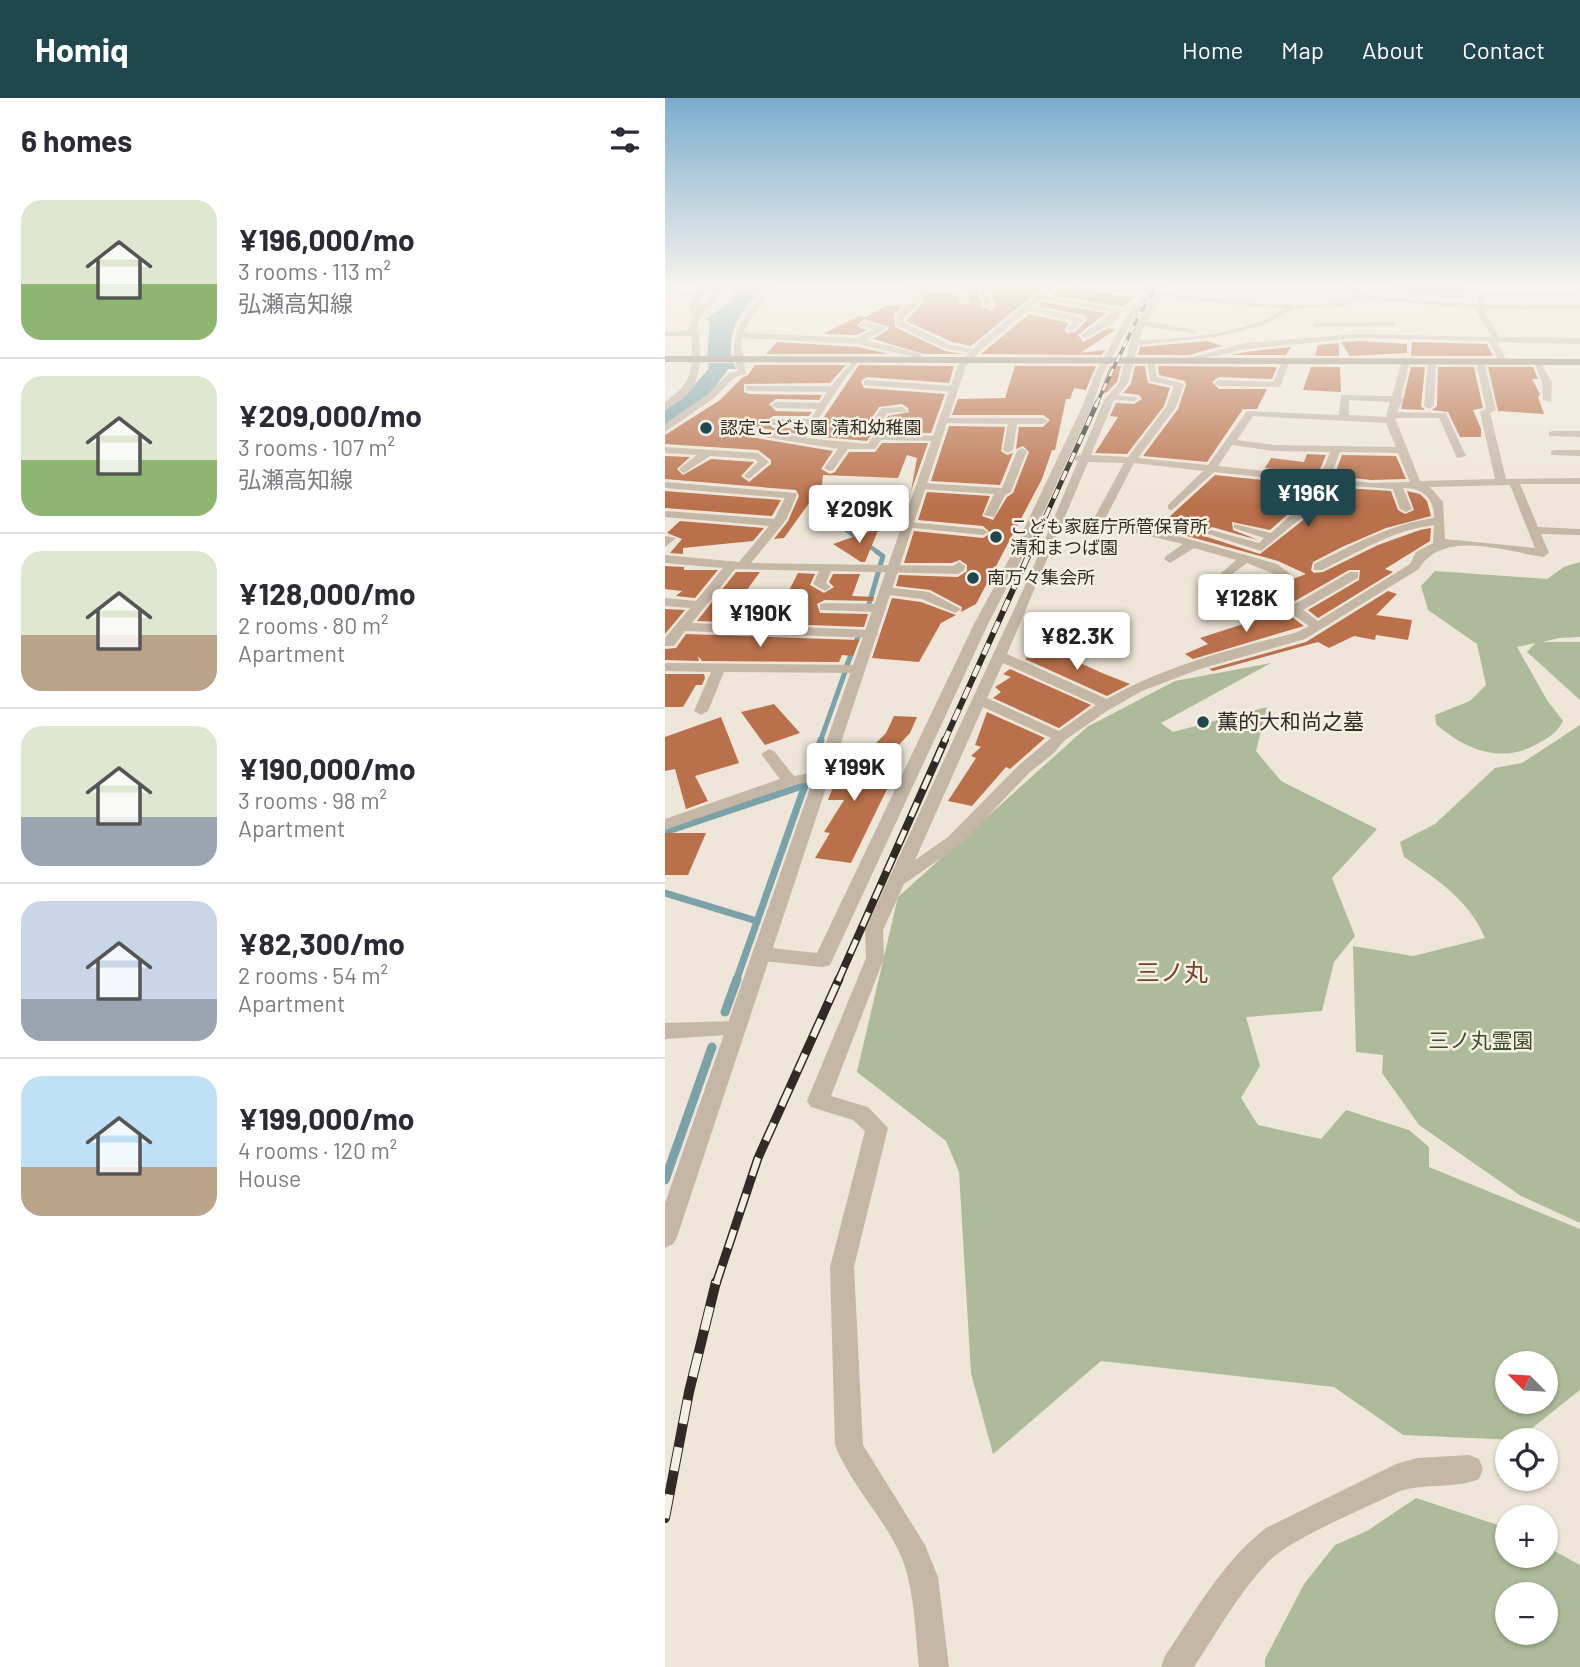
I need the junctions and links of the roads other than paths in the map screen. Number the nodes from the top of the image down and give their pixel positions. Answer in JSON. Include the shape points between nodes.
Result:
{"nodes":[{"id":1,"x":699,"y":359,"type":"edge"},
{"id":2,"x":734,"y":359,"type":"edge"},
{"id":3,"x":857,"y":359,"type":"edge"},
{"id":4,"x":870,"y":359,"type":"edge"},
{"id":5,"x":927,"y":359,"type":"edge"},
{"id":6,"x":968,"y":359,"type":"edge"},
{"id":7,"x":1080,"y":359,"type":"edge"},
{"id":8,"x":1188,"y":359,"type":"edge"},
{"id":9,"x":1502,"y":359,"type":"edge"},
{"id":10,"x":917,"y":360,"type":"joint"},
{"id":11,"x":1107,"y":360,"type":"junction"},
{"id":12,"x":1131,"y":360,"type":"junction"},
{"id":13,"x":1150,"y":360,"type":"junction"},
{"id":14,"x":1185,"y":360,"type":"junction"},
{"id":15,"x":1286,"y":360,"type":"junction"},
{"id":16,"x":1406,"y":361,"type":"junction"},
{"id":17,"x":1433,"y":361,"type":"junction"},
{"id":18,"x":1480,"y":362,"type":"junction"},
{"id":19,"x":1503,"y":362,"type":"junction"},
{"id":20,"x":1536,"y":362,"type":"junction"},
{"id":21,"x":1580,"y":362,"type":"edge"},
{"id":22,"x":1158,"y":381,"type":"junction"},
{"id":23,"x":867,"y":383,"type":"dead end"},
{"id":24,"x":1123,"y":383,"type":"junction"},
{"id":25,"x":1219,"y":383,"type":"dead end"},
{"id":26,"x":750,"y":388,"type":"dead end"},
{"id":27,"x":833,"y":389,"type":"junction"},
{"id":28,"x":954,"y":389,"type":"junction"},
{"id":29,"x":1112,"y":397,"type":"junction"},
{"id":30,"x":1134,"y":398,"type":"dead end"},
{"id":31,"x":1398,"y":399,"type":"junction"},
{"id":32,"x":1548,"y":400,"type":"dead end"},
{"id":33,"x":776,"y":405,"type":"dead end"},
{"id":34,"x":665,"y":406,"type":"edge"},
{"id":35,"x":823,"y":406,"type":"junction"},
{"id":36,"x":1429,"y":406,"type":"dead end"},
{"id":37,"x":902,"y":410,"type":"dead end"},
{"id":38,"x":1391,"y":418,"type":"junction"},
{"id":39,"x":1345,"y":419,"type":"junction"},
{"id":40,"x":943,"y":421,"type":"junction"},
{"id":41,"x":1013,"y":421,"type":"junction"},
{"id":42,"x":1043,"y":421,"type":"dead end"},
{"id":43,"x":773,"y":422,"type":"dead end"},
{"id":44,"x":813,"y":422,"type":"junction"},
{"id":45,"x":665,"y":429,"type":"edge"},
{"id":46,"x":756,"y":433,"type":"dead end"},
{"id":47,"x":1553,"y":434,"type":"dead end"},
{"id":48,"x":1580,"y":434,"type":"edge"},
{"id":49,"x":805,"y":435,"type":"dead end"},
{"id":50,"x":878,"y":437,"type":"junction"},
{"id":51,"x":936,"y":439,"type":"junction"},
{"id":52,"x":814,"y":442,"type":"junction"},
{"id":53,"x":1231,"y":442,"type":"junction"},
{"id":54,"x":845,"y":446,"type":"junction"},
{"id":55,"x":1336,"y":449,"type":"junction"},
{"id":56,"x":665,"y":450,"type":"edge"},
{"id":57,"x":1008,"y":450,"type":"dead end"},
{"id":58,"x":1402,"y":450,"type":"junction"},
{"id":59,"x":1022,"y":451,"type":"dead end"},
{"id":60,"x":707,"y":453,"type":"junction"},
{"id":61,"x":806,"y":453,"type":"dead end"},
{"id":62,"x":1555,"y":453,"type":"dead end"},
{"id":63,"x":1580,"y":453,"type":"edge"},
{"id":64,"x":1461,"y":456,"type":"dead end"},
{"id":65,"x":1063,"y":457,"type":"junction"},
{"id":66,"x":1084,"y":458,"type":"junction"},
{"id":67,"x":1131,"y":460,"type":"junction"},
{"id":68,"x":829,"y":468,"type":"dead end"},
{"id":69,"x":684,"y":470,"type":"dead end"},
{"id":70,"x":1210,"y":470,"type":"junction"},
{"id":71,"x":749,"y":475,"type":"dead end"},
{"id":72,"x":983,"y":476,"type":"dead end"},
{"id":73,"x":1580,"y":481,"type":"edge"},
{"id":74,"x":1325,"y":482,"type":"junction"},
{"id":75,"x":1500,"y":482,"type":"junction"},
{"id":76,"x":1514,"y":482,"type":"junction"},
{"id":77,"x":665,"y":485,"type":"edge"},
{"id":78,"x":921,"y":486,"type":"junction"},
{"id":79,"x":1397,"y":486,"type":"junction"},
{"id":80,"x":1417,"y":486,"type":"junction"},
{"id":81,"x":978,"y":490,"type":"junction"},
{"id":82,"x":1001,"y":491,"type":"junction"},
{"id":83,"x":1271,"y":505,"type":"dead end"},
{"id":84,"x":1172,"y":507,"type":"dead end"},
{"id":85,"x":1406,"y":509,"type":"dead end"},
{"id":86,"x":1301,"y":513,"type":"junction"},
{"id":87,"x":665,"y":514,"type":"edge"},
{"id":88,"x":990,"y":515,"type":"dead end"},
{"id":89,"x":1439,"y":522,"type":"junction"},
{"id":90,"x":777,"y":523,"type":"junction"},
{"id":91,"x":908,"y":525,"type":"junction"},
{"id":92,"x":1238,"y":526,"type":"dead end"},
{"id":93,"x":1533,"y":530,"type":"junction"},
{"id":94,"x":1580,"y":532,"type":"edge"},
{"id":95,"x":983,"y":533,"type":"dead end"},
{"id":96,"x":1212,"y":533,"type":"dead end"},
{"id":97,"x":1273,"y":537,"type":"junction"},
{"id":98,"x":1439,"y":542,"type":"junction"},
{"id":99,"x":1191,"y":544,"type":"junction"},
{"id":100,"x":665,"y":559,"type":"edge"},
{"id":101,"x":1170,"y":559,"type":"dead end"},
{"id":102,"x":1245,"y":559,"type":"junction"},
{"id":103,"x":737,"y":566,"type":"junction"},
{"id":104,"x":960,"y":566,"type":"dead end"},
{"id":105,"x":1318,"y":567,"type":"dead end"},
{"id":106,"x":827,"y":568,"type":"junction"},
{"id":107,"x":883,"y":568,"type":"junction"},
{"id":108,"x":1354,"y":575,"type":"dead end"},
{"id":109,"x":1224,"y":576,"type":"dead end"},
{"id":110,"x":825,"y":587,"type":"dead end"},
{"id":111,"x":885,"y":591,"type":"junction"},
{"id":112,"x":665,"y":602,"type":"edge"},
{"id":113,"x":700,"y":605,"type":"junction"},
{"id":114,"x":1291,"y":606,"type":"junction"},
{"id":115,"x":825,"y":607,"type":"dead end"},
{"id":116,"x":880,"y":608,"type":"junction"},
{"id":117,"x":955,"y":609,"type":"dead end"},
{"id":118,"x":1255,"y":613,"type":"dead end"},
{"id":119,"x":681,"y":627,"type":"junction"},
{"id":120,"x":1318,"y":627,"type":"junction"},
{"id":121,"x":872,"y":634,"type":"junction"},
{"id":122,"x":665,"y":642,"type":"edge"},
{"id":123,"x":1000,"y":656,"type":"junction"},
{"id":124,"x":665,"y":667,"type":"edge"},
{"id":125,"x":719,"y":668,"type":"junction"},
{"id":126,"x":859,"y":669,"type":"junction"},
{"id":127,"x":981,"y":700,"type":"junction"},
{"id":128,"x":1107,"y":705,"type":"junction"},
{"id":129,"x":701,"y":711,"type":"dead end"},
{"id":130,"x":1060,"y":737,"type":"junction"},
{"id":131,"x":769,"y":754,"type":"dead end"},
{"id":132,"x":822,"y":776,"type":"junction"},
{"id":133,"x":790,"y":781,"type":"junction"},
{"id":134,"x":665,"y":825,"type":"edge"},
{"id":135,"x":897,"y":881,"type":"junction"},
{"id":136,"x":762,"y":954,"type":"junction"},
{"id":137,"x":735,"y":1029,"type":"junction"},
{"id":138,"x":665,"y":1031,"type":"edge"},
{"id":139,"x":665,"y":1237,"type":"edge"},
{"id":140,"x":1469,"y":1469,"type":"dead end"},
{"id":141,"x":934,"y":1667,"type":"edge"},
{"id":142,"x":1176,"y":1667,"type":"edge"}],
"edges":[{"from":1,"to":34,"type":"street","via":[[694,382]]},
{"from":2,"to":45,"type":"street","via":[[743,372],[731,375]]},
{"from":3,"to":27,"type":"street"},
{"from":4,"to":10,"type":"main road"},
{"from":5,"to":10,"type":"main road"},
{"from":6,"to":28,"type":"street"},
{"from":7,"to":11,"type":"main road"},
{"from":8,"to":14,"type":"street"},
{"from":9,"to":19,"type":"street"},
{"from":11,"to":12,"type":"main road"},
{"from":11,"to":65,"type":"street"},
{"from":12,"to":13,"type":"main road"},
{"from":12,"to":24,"type":"street"},
{"from":13,"to":14,"type":"main road"},
{"from":13,"to":22,"type":"street","via":[[1153,379]]},
{"from":14,"to":15,"type":"main road"},
{"from":15,"to":16,"type":"main road"},
{"from":15,"to":25,"type":"street","via":[[1277,385]]},
{"from":16,"to":17,"type":"main road"},
{"from":16,"to":31,"type":"street"},
{"from":17,"to":18,"type":"main road"},
{"from":17,"to":36,"type":"street"},
{"from":18,"to":19,"type":"main road"},
{"from":18,"to":75,"type":"street"},
{"from":19,"to":20,"type":"main road"},
{"from":20,"to":21,"type":"main road"},
{"from":20,"to":32,"type":"street","via":[[1547,382]]},
{"from":22,"to":24,"type":"street"},
{"from":22,"to":67,"type":"street","via":[[1179,384],[1171,407]]},
{"from":23,"to":28,"type":"street"},
{"from":24,"to":29,"type":"street"},
{"from":26,"to":27,"type":"street"},
{"from":27,"to":35,"type":"street"},
{"from":28,"to":40,"type":"street"},
{"from":29,"to":30,"type":"street"},
{"from":29,"to":66,"type":"street"},
{"from":31,"to":38,"type":"street"},
{"from":31,"to":39,"type":"street","via":[[1344,397]]},
{"from":33,"to":35,"type":"street"},
{"from":35,"to":44,"type":"street"},
{"from":37,"to":50,"type":"street","via":[[884,410],[874,426],[884,427]]},
{"from":38,"to":39,"type":"street"},
{"from":38,"to":58,"type":"street"},
{"from":38,"to":64,"type":"street","via":[[1443,415]]},
{"from":39,"to":53,"type":"street","via":[[1250,414]]},
{"from":40,"to":41,"type":"street"},
{"from":40,"to":51,"type":"street"},
{"from":41,"to":42,"type":"street"},
{"from":41,"to":57,"type":"street"},
{"from":43,"to":44,"type":"street"},
{"from":44,"to":49,"type":"street"},
{"from":46,"to":52,"type":"street"},
{"from":47,"to":48,"type":"street"},
{"from":50,"to":51,"type":"street"},
{"from":50,"to":54,"type":"street","via":[[871,447]]},
{"from":51,"to":78,"type":"street"},
{"from":52,"to":54,"type":"street"},
{"from":52,"to":61,"type":"street"},
{"from":53,"to":55,"type":"street"},
{"from":53,"to":70,"type":"street"},
{"from":54,"to":68,"type":"street"},
{"from":55,"to":58,"type":"street"},
{"from":55,"to":74,"type":"street"},
{"from":56,"to":60,"type":"street"},
{"from":58,"to":80,"type":"street"},
{"from":59,"to":82,"type":"street","via":[[1006,492]]},
{"from":60,"to":69,"type":"street"},
{"from":60,"to":71,"type":"street","via":[[758,456],[764,462]]},
{"from":62,"to":63,"type":"street"},
{"from":65,"to":66,"type":"street"},
{"from":65,"to":136,"type":"street","via":[[823,960]]},
{"from":66,"to":67,"type":"street"},
{"from":66,"to":123,"type":"street"},
{"from":67,"to":70,"type":"street"},
{"from":67,"to":99,"type":"street","via":[[1095,527],[1163,535]]},
{"from":70,"to":74,"type":"street"},
{"from":70,"to":84,"type":"street"},
{"from":72,"to":81,"type":"street"},
{"from":73,"to":76,"type":"street"},
{"from":74,"to":79,"type":"street"},
{"from":74,"to":86,"type":"street"},
{"from":75,"to":76,"type":"street"},
{"from":75,"to":80,"type":"street"},
{"from":76,"to":93,"type":"street"},
{"from":77,"to":90,"type":"street","via":[[792,495]]},
{"from":78,"to":81,"type":"street"},
{"from":78,"to":91,"type":"street"},
{"from":79,"to":80,"type":"street"},
{"from":79,"to":85,"type":"street"},
{"from":80,"to":89,"type":"street","via":[[1430,492],[1440,506]]},
{"from":81,"to":82,"type":"street"},
{"from":82,"to":88,"type":"street"},
{"from":83,"to":86,"type":"street"},
{"from":86,"to":97,"type":"street"},
{"from":87,"to":90,"type":"street"},
{"from":89,"to":98,"type":"street"},
{"from":89,"to":105,"type":"street","via":[[1378,535]]},
{"from":90,"to":103,"type":"street"},
{"from":91,"to":95,"type":"street"},
{"from":91,"to":107,"type":"street"},
{"from":92,"to":97,"type":"street"},
{"from":93,"to":94,"type":"street"},
{"from":93,"to":98,"type":"street","via":[[1543,553]]},
{"from":96,"to":97,"type":"street","via":[[1261,547]]},
{"from":98,"to":120,"type":"street","via":[[1420,555],[1415,566]]},
{"from":99,"to":101,"type":"street"},
{"from":99,"to":102,"type":"street"},
{"from":100,"to":103,"type":"street"},
{"from":102,"to":109,"type":"street"},
{"from":102,"to":114,"type":"street","via":[[1286,575],[1264,586]]},
{"from":103,"to":106,"type":"street"},
{"from":103,"to":113,"type":"street"},
{"from":104,"to":107,"type":"street","via":[[958,570]]},
{"from":106,"to":107,"type":"street"},
{"from":106,"to":110,"type":"street","via":[[819,584]]},
{"from":107,"to":111,"type":"street"},
{"from":108,"to":114,"type":"street"},
{"from":111,"to":116,"type":"street"},
{"from":111,"to":117,"type":"street","via":[[925,595]]},
{"from":112,"to":113,"type":"street"},
{"from":113,"to":119,"type":"street"},
{"from":114,"to":118,"type":"street"},
{"from":114,"to":120,"type":"street"},
{"from":115,"to":116,"type":"street"},
{"from":116,"to":121,"type":"street"},
{"from":119,"to":121,"type":"street"},
{"from":119,"to":122,"type":"street"},
{"from":120,"to":128,"type":"street","via":[[1195,666]]},
{"from":121,"to":126,"type":"street"},
{"from":123,"to":127,"type":"street"},
{"from":123,"to":128,"type":"street"},
{"from":124,"to":125,"type":"street"},
{"from":125,"to":126,"type":"street"},
{"from":125,"to":129,"type":"street"},
{"from":126,"to":132,"type":"street"},
{"from":127,"to":130,"type":"street"},
{"from":127,"to":135,"type":"street"},
{"from":128,"to":130,"type":"street"},
{"from":130,"to":135,"type":"street","via":[[954,841]]},
{"from":131,"to":133,"type":"street"},
{"from":132,"to":133,"type":"street"},
{"from":132,"to":136,"type":"street"},
{"from":133,"to":134,"type":"street"},
{"from":135,"to":141,"type":"street","via":[[874,930],[875,958],[818,1101],[860,1113],[877,1128],[842,1266],[849,1445],[911,1545],[923,1577]]},
{"from":136,"to":137,"type":"street"},
{"from":137,"to":138,"type":"street"},
{"from":137,"to":139,"type":"street"},
{"from":140,"to":142,"type":"street","via":[[1396,1478],[1276,1538],[1246,1565]]}]}
